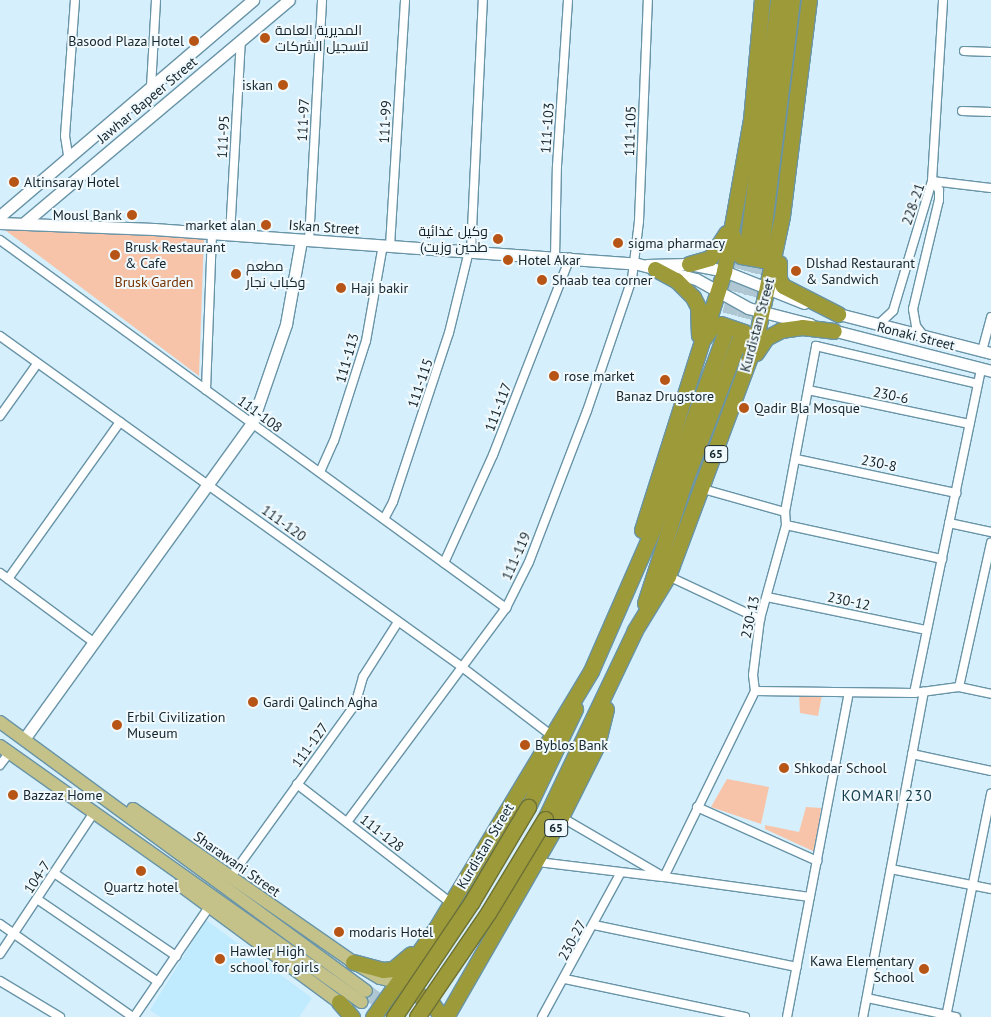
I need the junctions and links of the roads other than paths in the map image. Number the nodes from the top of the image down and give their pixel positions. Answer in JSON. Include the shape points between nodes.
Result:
{"nodes":[{"id":1,"x":75,"y":0,"type":"edge"},
{"id":2,"x":156,"y":0,"type":"edge"},
{"id":3,"x":289,"y":0,"type":"edge"},
{"id":4,"x":322,"y":0,"type":"edge"},
{"id":5,"x":405,"y":0,"type":"edge"},
{"id":6,"x":482,"y":0,"type":"edge"},
{"id":7,"x":568,"y":0,"type":"edge"},
{"id":8,"x":648,"y":0,"type":"edge"},
{"id":9,"x":762,"y":0,"type":"edge"},
{"id":10,"x":778,"y":0,"type":"edge"},
{"id":11,"x":792,"y":0,"type":"edge"},
{"id":12,"x":809,"y":0,"type":"edge"},
{"id":13,"x":943,"y":0,"type":"edge"},
{"id":14,"x":250,"y":2,"type":"edge"},
{"id":15,"x":262,"y":23,"type":"junction"},
{"id":16,"x":241,"y":40,"type":"junction"},
{"id":17,"x":964,"y":51,"type":"dead end"},
{"id":18,"x":991,"y":52,"type":"edge"},
{"id":19,"x":151,"y":87,"type":"junction"},
{"id":20,"x":962,"y":111,"type":"dead end"},
{"id":21,"x":991,"y":112,"type":"edge"},
{"id":22,"x":68,"y":155,"type":"junction"},
{"id":23,"x":932,"y":181,"type":"junction"},
{"id":24,"x":738,"y":187,"type":"junction"},
{"id":25,"x":991,"y":188,"type":"edge"},
{"id":26,"x":782,"y":216,"type":"junction"},
{"id":27,"x":732,"y":218,"type":"junction"},
{"id":28,"x":1,"y":222,"type":"edge"},
{"id":29,"x":24,"y":223,"type":"junction"},
{"id":30,"x":212,"y":234,"type":"junction"},
{"id":31,"x":230,"y":235,"type":"junction"},
{"id":32,"x":0,"y":240,"type":"edge"},
{"id":33,"x":305,"y":241,"type":"junction"},
{"id":34,"x":387,"y":246,"type":"junction"},
{"id":35,"x":470,"y":251,"type":"junction"},
{"id":36,"x":555,"y":258,"type":"junction"},
{"id":37,"x":570,"y":258,"type":"junction"},
{"id":38,"x":634,"y":263,"type":"junction"},
{"id":39,"x":689,"y":264,"type":"junction"},
{"id":40,"x":651,"y":267,"type":"junction"},
{"id":41,"x":724,"y":270,"type":"junction"},
{"id":42,"x":767,"y":290,"type":"junction"},
{"id":43,"x":717,"y":292,"type":"junction"},
{"id":44,"x":762,"y":312,"type":"junction"},
{"id":45,"x":838,"y":314,"type":"junction"},
{"id":46,"x":991,"y":317,"type":"edge"},
{"id":47,"x":880,"y":323,"type":"junction"},
{"id":48,"x":834,"y":331,"type":"junction"},
{"id":49,"x":923,"y":335,"type":"junction"},
{"id":50,"x":0,"y":336,"type":"edge"},
{"id":51,"x":724,"y":336,"type":"tunnel mouth"},
{"id":52,"x":738,"y":340,"type":"tunnel mouth"},
{"id":53,"x":698,"y":351,"type":"junction"},
{"id":54,"x":986,"y":352,"type":"edge"},
{"id":55,"x":37,"y":364,"type":"junction"},
{"id":56,"x":986,"y":370,"type":"edge"},
{"id":57,"x":742,"y":381,"type":"junction"},
{"id":58,"x":978,"y":384,"type":"junction"},
{"id":59,"x":206,"y":390,"type":"junction"},
{"id":60,"x":808,"y":390,"type":"junction"},
{"id":61,"x":736,"y":400,"type":"junction"},
{"id":62,"x":0,"y":416,"type":"edge"},
{"id":63,"x":120,"y":422,"type":"junction"},
{"id":64,"x":252,"y":423,"type":"junction"},
{"id":65,"x":969,"y":424,"type":"junction"},
{"id":66,"x":796,"y":459,"type":"junction"},
{"id":67,"x":320,"y":472,"type":"junction"},
{"id":68,"x":209,"y":484,"type":"junction"},
{"id":69,"x":703,"y":489,"type":"junction"},
{"id":70,"x":956,"y":492,"type":"junction"},
{"id":71,"x":785,"y":512,"type":"junction"},
{"id":72,"x":384,"y":519,"type":"junction"},
{"id":73,"x":949,"y":523,"type":"junction"},
{"id":74,"x":786,"y":525,"type":"junction"},
{"id":75,"x":991,"y":532,"type":"edge"},
{"id":76,"x":991,"y":544,"type":"edge"},
{"id":77,"x":942,"y":559,"type":"junction"},
{"id":78,"x":444,"y":563,"type":"junction"},
{"id":79,"x":0,"y":573,"type":"edge"},
{"id":80,"x":668,"y":576,"type":"junction"},
{"id":81,"x":8,"y":579,"type":"junction"},
{"id":82,"x":623,"y":591,"type":"junction"},
{"id":83,"x":766,"y":597,"type":"junction"},
{"id":84,"x":506,"y":608,"type":"junction"},
{"id":85,"x":760,"y":620,"type":"junction"},
{"id":86,"x":398,"y":622,"type":"junction"},
{"id":87,"x":635,"y":630,"type":"junction"},
{"id":88,"x":927,"y":630,"type":"junction"},
{"id":89,"x":92,"y":641,"type":"junction"},
{"id":90,"x":462,"y":667,"type":"junction"},
{"id":91,"x":591,"y":670,"type":"junction"},
{"id":92,"x":614,"y":678,"type":"junction"},
{"id":93,"x":959,"y":687,"type":"junction"},
{"id":94,"x":755,"y":691,"type":"junction"},
{"id":95,"x":924,"y":692,"type":"junction"},
{"id":96,"x":849,"y":693,"type":"junction"},
{"id":97,"x":914,"y":693,"type":"junction"},
{"id":98,"x":991,"y":694,"type":"edge"},
{"id":99,"x":0,"y":722,"type":"edge"},
{"id":100,"x":551,"y":735,"type":"junction"},
{"id":101,"x":24,"y":739,"type":"junction"},
{"id":102,"x":5,"y":750,"type":"edge"},
{"id":103,"x":912,"y":754,"type":"junction"},
{"id":104,"x":0,"y":765,"type":"edge"},
{"id":105,"x":60,"y":766,"type":"junction"},
{"id":106,"x":991,"y":771,"type":"edge"},
{"id":107,"x":297,"y":784,"type":"junction"},
{"id":108,"x":991,"y":793,"type":"edge"},
{"id":109,"x":697,"y":808,"type":"junction"},
{"id":110,"x":93,"y":814,"type":"junction"},
{"id":111,"x":562,"y":817,"type":"junction"},
{"id":112,"x":347,"y":822,"type":"junction"},
{"id":113,"x":817,"y":861,"type":"junction"},
{"id":114,"x":538,"y":862,"type":"junction"},
{"id":115,"x":891,"y":869,"type":"junction"},
{"id":116,"x":54,"y":873,"type":"junction"},
{"id":117,"x":620,"y":874,"type":"junction"},
{"id":118,"x":664,"y":877,"type":"junction"},
{"id":119,"x":230,"y":878,"type":"junction"},
{"id":120,"x":972,"y":885,"type":"junction"},
{"id":121,"x":991,"y":889,"type":"edge"},
{"id":122,"x":810,"y":897,"type":"junction"},
{"id":123,"x":37,"y":899,"type":"junction"},
{"id":124,"x":451,"y":903,"type":"junction"},
{"id":125,"x":209,"y":907,"type":"junction"},
{"id":126,"x":0,"y":924,"type":"edge"},
{"id":127,"x":594,"y":925,"type":"junction"},
{"id":128,"x":436,"y":928,"type":"junction"},
{"id":129,"x":14,"y":934,"type":"junction"},
{"id":130,"x":0,"y":954,"type":"edge"},
{"id":131,"x":176,"y":956,"type":"junction"},
{"id":132,"x":353,"y":962,"type":"junction"},
{"id":133,"x":797,"y":967,"type":"junction"},
{"id":134,"x":477,"y":969,"type":"junction"},
{"id":135,"x":565,"y":979,"type":"junction"},
{"id":136,"x":0,"y":981,"type":"edge"},
{"id":137,"x":158,"y":982,"type":"junction"},
{"id":138,"x":398,"y":982,"type":"junction"},
{"id":139,"x":867,"y":998,"type":"junction"},
{"id":140,"x":339,"y":1002,"type":"junction"},
{"id":141,"x":49,"y":1014,"type":"edge"},
{"id":142,"x":946,"y":1016,"type":"edge"},
{"id":143,"x":60,"y":1017,"type":"edge"},
{"id":144,"x":134,"y":1017,"type":"edge"},
{"id":145,"x":352,"y":1017,"type":"edge"},
{"id":146,"x":357,"y":1017,"type":"edge"},
{"id":147,"x":373,"y":1017,"type":"edge"},
{"id":148,"x":394,"y":1017,"type":"edge"},
{"id":149,"x":417,"y":1017,"type":"edge"},
{"id":150,"x":442,"y":1017,"type":"edge"},
{"id":151,"x":446,"y":1017,"type":"edge"},
{"id":152,"x":458,"y":1017,"type":"edge"},
{"id":153,"x":542,"y":1017,"type":"edge"},
{"id":154,"x":745,"y":1017,"type":"edge"},
{"id":155,"x":787,"y":1017,"type":"edge"},
{"id":156,"x":863,"y":1017,"type":"edge"},
{"id":157,"x":956,"y":1017,"type":"edge"}],
"edges":[{"from":1,"to":22,"type":"street","via":[[65,136]]},
{"from":2,"to":19,"type":"street"},
{"from":3,"to":15,"type":"main road","name":"Jawhar Bapeer Street"},
{"from":4,"to":33,"type":"street","name":"111-97"},
{"from":5,"to":34,"type":"street","name":"111-99"},
{"from":6,"to":35,"type":"street","name":"111-115"},
{"from":7,"to":36,"type":"street","name":"111-103","via":[[557,166]]},
{"from":8,"to":38,"type":"street","name":"111-105"},
{"from":9,"to":24,"type":"highway","name":"Kurdistan Street","number":"65","via":[[751,120]]},
{"from":10,"to":11,"type":"highway","via":[[754,248]]},
{"from":12,"to":26,"type":"highway","name":"Kurdistan Street","number":"65"},
{"from":13,"to":23,"type":"street"},
{"from":14,"to":15,"type":"main road"},
{"from":14,"to":19,"type":"main road","name":"Jawhar Bapeer Street"},
{"from":15,"to":16,"type":"main road","name":"Jawhar Bapeer Street"},
{"from":16,"to":29,"type":"main road","name":"Jawhar Bapeer Street"},
{"from":16,"to":31,"type":"street","name":"111-95"},
{"from":17,"to":18,"type":"street"},
{"from":19,"to":22,"type":"main road","name":"Jawhar Bapeer Street"},
{"from":20,"to":21,"type":"street"},
{"from":22,"to":28,"type":"main road","name":"Jawhar Bapeer Street"},
{"from":23,"to":25,"type":"street"},
{"from":23,"to":47,"type":"street","name":"228-21","via":[[893,311]]},
{"from":23,"to":49,"type":"street","name":"228-21","via":[[939,190],[939,200],[913,309],[916,326]]},
{"from":24,"to":26,"type":"highway","via":[[732,246],[735,254],[762,260],[768,256]]},
{"from":24,"to":27,"type":"highway","name":"Kurdistan Street","number":"65"},
{"from":26,"to":42,"type":"highway","name":"Kurdistan Street","number":"65"},
{"from":26,"to":45,"type":"highway","via":[[780,282]]},
{"from":27,"to":39,"type":"highway","via":[[714,254],[704,262]]},
{"from":27,"to":41,"type":"highway","name":"Kurdistan Street","number":"65"},
{"from":28,"to":29,"type":"main road","name":"Iskan Street"},
{"from":29,"to":30,"type":"main road","name":"Iskan Street"},
{"from":30,"to":31,"type":"main road","name":"Iskan Street"},
{"from":30,"to":59,"type":"street"},
{"from":31,"to":33,"type":"main road","name":"Iskan Street"},
{"from":32,"to":59,"type":"street","name":"111-108"},
{"from":33,"to":34,"type":"main road","name":"Iskan Street"},
{"from":33,"to":64,"type":"main road","via":[[286,324]]},
{"from":34,"to":35,"type":"main road","name":"Iskan Street"},
{"from":34,"to":67,"type":"street","name":"111-113","via":[[366,341],[334,441]]},
{"from":35,"to":36,"type":"main road","name":"Iskan Street"},
{"from":35,"to":72,"type":"street","name":"111-115","via":[[450,333],[393,502]]},
{"from":36,"to":37,"type":"main road","name":"Iskan Street"},
{"from":37,"to":38,"type":"main road","name":"Iskan Street"},
{"from":37,"to":78,"type":"street","name":"111-117","via":[[493,455]]},
{"from":38,"to":40,"type":"main road","name":"Iskan Street"},
{"from":38,"to":84,"type":"street","name":"111-119","via":[[629,291],[587,410],[530,562]]},
{"from":39,"to":40,"type":"main road","name":"Iskan Street"},
{"from":39,"to":41,"type":"main road","name":"Iskan Street"},
{"from":40,"to":43,"type":"main road","name":"Iskan Street","via":[[696,279]]},
{"from":40,"to":53,"type":"highway","via":[[676,280],[696,302],[700,322]]},
{"from":41,"to":42,"type":"main road","name":"Iskan Street"},
{"from":41,"to":43,"type":"highway","name":"Kurdistan Street","number":"65"},
{"from":42,"to":44,"type":"highway","name":"Kurdistan Street","number":"65"},
{"from":42,"to":45,"type":"main road","name":"Ronaki Street"},
{"from":43,"to":44,"type":"main road","name":"Iskan Street"},
{"from":43,"to":53,"type":"highway","name":"Kurdistan Street","number":"65"},
{"from":44,"to":48,"type":"main road","name":"Ronaki Street"},
{"from":44,"to":57,"type":"highway","name":"Kurdistan Street","number":"65"},
{"from":45,"to":47,"type":"main road","name":"Ronaki Street"},
{"from":46,"to":54,"type":"street"},
{"from":47,"to":49,"type":"main road","name":"Ronaki Street"},
{"from":48,"to":56,"type":"main road","name":"Ronaki Street"},
{"from":48,"to":57,"type":"highway","via":[[802,327],[773,333],[760,346]]},
{"from":49,"to":54,"type":"main road","name":"Ronaki Street"},
{"from":50,"to":55,"type":"street","name":"111-120"},
{"from":51,"to":82,"type":"highway","name":"Kurdistan Street","number":"65","via":[[653,529]]},
{"from":52,"to":87,"type":"highway","name":"Kurdistan Street","number":"65","via":[[684,483]]},
{"from":53,"to":61,"type":"highway","via":[[708,331],[715,325],[739,328],[745,333],[748,344]]},
{"from":53,"to":82,"type":"highway","name":"Kurdistan Street","number":"65"},
{"from":55,"to":62,"type":"street"},
{"from":55,"to":63,"type":"street","name":"111-120"},
{"from":56,"to":58,"type":"street"},
{"from":57,"to":61,"type":"highway","name":"Kurdistan Street","number":"65"},
{"from":58,"to":60,"type":"street","name":"230-13","via":[[816,346]]},
{"from":58,"to":65,"type":"street"},
{"from":59,"to":64,"type":"street","name":"111-108"},
{"from":60,"to":65,"type":"street","name":"230-6"},
{"from":60,"to":66,"type":"street","name":"230-13"},
{"from":61,"to":69,"type":"highway","name":"Kurdistan Street","number":"65"},
{"from":63,"to":68,"type":"street","name":"111-120"},
{"from":63,"to":81,"type":"street"},
{"from":64,"to":67,"type":"street","name":"111-108"},
{"from":64,"to":68,"type":"main road"},
{"from":65,"to":70,"type":"street"},
{"from":66,"to":70,"type":"street","name":"230-8"},
{"from":66,"to":71,"type":"street","name":"230-13"},
{"from":67,"to":72,"type":"street","name":"111-108"},
{"from":68,"to":86,"type":"street","name":"111-120"},
{"from":68,"to":89,"type":"main road"},
{"from":69,"to":71,"type":"street"},
{"from":69,"to":80,"type":"highway","name":"Kurdistan Street","number":"65"},
{"from":70,"to":73,"type":"street"},
{"from":71,"to":74,"type":"street","name":"230-13"},
{"from":72,"to":78,"type":"street","name":"111-108"},
{"from":73,"to":75,"type":"street"},
{"from":73,"to":77,"type":"street"},
{"from":74,"to":77,"type":"street"},
{"from":74,"to":83,"type":"street","name":"230-13"},
{"from":76,"to":93,"type":"street"},
{"from":77,"to":88,"type":"street"},
{"from":78,"to":84,"type":"street","name":"111-108"},
{"from":79,"to":81,"type":"street"},
{"from":80,"to":85,"type":"street"},
{"from":80,"to":87,"type":"highway","name":"Kurdistan Street","number":"65"},
{"from":81,"to":89,"type":"street"},
{"from":82,"to":91,"type":"highway","name":"Kurdistan Street","number":"65"},
{"from":83,"to":85,"type":"street","name":"230-13"},
{"from":83,"to":88,"type":"street","name":"230-12"},
{"from":84,"to":90,"type":"street","name":"111-119"},
{"from":85,"to":94,"type":"street","name":"230-13","via":[[753,675]]},
{"from":86,"to":90,"type":"street","name":"111-120"},
{"from":86,"to":107,"type":"street","name":"111-127","via":[[363,677],[355,705]]},
{"from":87,"to":92,"type":"highway","name":"Kurdistan Street","number":"65"},
{"from":88,"to":97,"type":"street"},
{"from":89,"to":101,"type":"main road"},
{"from":90,"to":100,"type":"street","name":"111-120"},
{"from":90,"to":112,"type":"street","name":"111-119"},
{"from":91,"to":100,"type":"highway","name":"Kurdistan Street","number":"65"},
{"from":91,"to":148,"type":"highway","name":"Kurdistan Street","number":"65","bridge":true,"via":[[564,736],[528,807],[471,903]]},
{"from":92,"to":111,"type":"highway","name":"Kurdistan Street","number":"65","via":[[597,745]]},
{"from":92,"to":149,"type":"highway","name":"Kurdistan Street","number":"65","bridge":true,"via":[[545,819],[488,913]]},
{"from":93,"to":95,"type":"street"},
{"from":93,"to":98,"type":"street"},
{"from":94,"to":96,"type":"street"},
{"from":94,"to":109,"type":"street","name":"230-13"},
{"from":95,"to":97,"type":"street"},
{"from":95,"to":103,"type":"street"},
{"from":96,"to":97,"type":"street"},
{"from":96,"to":113,"type":"street"},
{"from":99,"to":101,"type":"main road","name":"Sharawani Street"},
{"from":100,"to":124,"type":"highway","name":"Kurdistan Street","number":"65"},
{"from":101,"to":105,"type":"main road","name":"Sharawani Street"},
{"from":102,"to":104,"type":"street"},
{"from":102,"to":110,"type":"main road","name":"Sharawani Street"},
{"from":103,"to":106,"type":"street"},
{"from":103,"to":115,"type":"street"},
{"from":105,"to":110,"type":"main road","name":"Sharawani Street","via":[[364,996]]},
{"from":105,"to":119,"type":"main road","name":"Sharawani Street","via":[[125,804]]},
{"from":107,"to":112,"type":"street","name":"111-128"},
{"from":107,"to":119,"type":"street","name":"111-127"},
{"from":108,"to":120,"type":"street"},
{"from":109,"to":113,"type":"street"},
{"from":109,"to":118,"type":"street","name":"230-13"},
{"from":110,"to":116,"type":"street","name":"104-7"},
{"from":110,"to":125,"type":"main road","name":"Sharawani Street"},
{"from":111,"to":114,"type":"highway","name":"Kurdistan Street","number":"65"},
{"from":111,"to":118,"type":"street"},
{"from":112,"to":124,"type":"street","name":"111-128"},
{"from":113,"to":122,"type":"street"},
{"from":114,"to":117,"type":"street"},
{"from":114,"to":134,"type":"highway","name":"Kurdistan Street","number":"65"},
{"from":115,"to":120,"type":"street"},
{"from":115,"to":139,"type":"street"},
{"from":116,"to":123,"type":"street","name":"104-7"},
{"from":116,"to":131,"type":"street"},
{"from":117,"to":118,"type":"street"},
{"from":117,"to":127,"type":"street","name":"230-27"},
{"from":118,"to":122,"type":"street"},
{"from":119,"to":132,"type":"main road","name":"Sharawani Street"},
{"from":120,"to":121,"type":"street"},
{"from":120,"to":142,"type":"street"},
{"from":122,"to":133,"type":"street"},
{"from":123,"to":129,"type":"street","name":"104-7"},
{"from":123,"to":137,"type":"street"},
{"from":124,"to":128,"type":"highway","name":"Kurdistan Street","number":"65"},
{"from":125,"to":131,"type":"street"},
{"from":125,"to":140,"type":"main road","name":"Sharawani Street"},
{"from":126,"to":129,"type":"street"},
{"from":127,"to":133,"type":"street"},
{"from":127,"to":135,"type":"street","name":"230-27"},
{"from":128,"to":132,"type":"highway","via":[[393,969],[374,970]]},
{"from":128,"to":138,"type":"highway","name":"Kurdistan Street","number":"65"},
{"from":129,"to":130,"type":"street","name":"104-7"},
{"from":129,"to":144,"type":"street"},
{"from":131,"to":137,"type":"street"},
{"from":132,"to":138,"type":"main road","name":"Sharawani Street","via":[[380,978]]},
{"from":133,"to":155,"type":"street"},
{"from":134,"to":151,"type":"highway","name":"Kurdistan Street","number":"65"},
{"from":134,"to":152,"type":"highway"},
{"from":135,"to":153,"type":"street","name":"230-27"},
{"from":135,"to":154,"type":"street"},
{"from":136,"to":141,"type":"street"},
{"from":137,"to":144,"type":"street"},
{"from":138,"to":147,"type":"highway","name":"Kurdistan Street","number":"65"},
{"from":138,"to":150,"type":"highway","via":[[421,995]]},
{"from":139,"to":142,"type":"street"},
{"from":139,"to":156,"type":"street"},
{"from":140,"to":145,"type":"highway"},
{"from":140,"to":146,"type":"main road","name":"Sharawani Street"},
{"from":141,"to":143,"type":"street"},
{"from":142,"to":157,"type":"street"}]}
